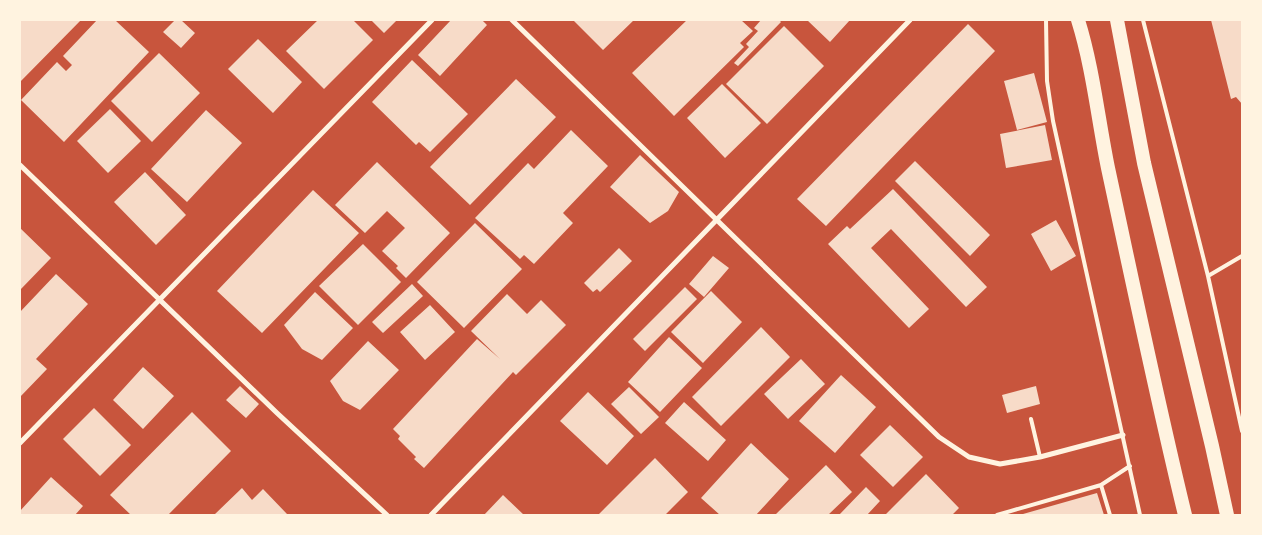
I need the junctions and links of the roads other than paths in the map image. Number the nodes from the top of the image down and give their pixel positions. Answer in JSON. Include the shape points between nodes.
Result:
{"nodes":[{"id":1,"x":432,"y":20,"type":"edge"},
{"id":2,"x":512,"y":20,"type":"edge"},
{"id":3,"x":910,"y":20,"type":"edge"},
{"id":4,"x":1046,"y":20,"type":"edge"},
{"id":5,"x":1078,"y":20,"type":"edge"},
{"id":6,"x":1117,"y":20,"type":"edge"},
{"id":7,"x":1143,"y":20,"type":"edge"},
{"id":8,"x":20,"y":165,"type":"edge"},
{"id":9,"x":718,"y":220,"type":"junction"},
{"id":10,"x":1242,"y":256,"type":"edge"},
{"id":11,"x":1208,"y":276,"type":"junction"},
{"id":12,"x":159,"y":299,"type":"junction"},
{"id":13,"x":1031,"y":419,"type":"dead end"},
{"id":14,"x":1242,"y":431,"type":"edge"},
{"id":15,"x":1123,"y":435,"type":"junction"},
{"id":16,"x":20,"y":443,"type":"edge"},
{"id":17,"x":1040,"y":457,"type":"junction"},
{"id":18,"x":1130,"y":466,"type":"junction"},
{"id":19,"x":1101,"y":485,"type":"junction"},
{"id":20,"x":387,"y":515,"type":"edge"},
{"id":21,"x":431,"y":515,"type":"edge"},
{"id":22,"x":997,"y":515,"type":"edge"},
{"id":23,"x":1110,"y":515,"type":"edge"},
{"id":24,"x":1140,"y":515,"type":"edge"},
{"id":25,"x":1185,"y":515,"type":"edge"},
{"id":26,"x":1226,"y":515,"type":"edge"}],
"edges":[{"from":1,"to":12,"type":"street"},
{"from":2,"to":9,"type":"street"},
{"from":3,"to":9,"type":"street"},
{"from":4,"to":15,"type":"lane","via":[[1047,80],[1053,121]]},
{"from":5,"to":25,"type":"highway","via":[[1086,45],[1104,146]]},
{"from":6,"to":26,"type":"highway","via":[[1144,163]]},
{"from":7,"to":11,"type":"lane"},
{"from":8,"to":12,"type":"street"},
{"from":9,"to":17,"type":"street","via":[[939,438],[969,458],[1000,464]]},
{"from":9,"to":21,"type":"street"},
{"from":10,"to":11,"type":"lane"},
{"from":11,"to":14,"type":"lane"},
{"from":12,"to":16,"type":"street"},
{"from":12,"to":20,"type":"street"},
{"from":13,"to":17,"type":"lane"},
{"from":15,"to":17,"type":"street"},
{"from":15,"to":18,"type":"lane"},
{"from":18,"to":19,"type":"lane"},
{"from":18,"to":24,"type":"lane"},
{"from":19,"to":22,"type":"lane"},
{"from":19,"to":23,"type":"lane"}]}
